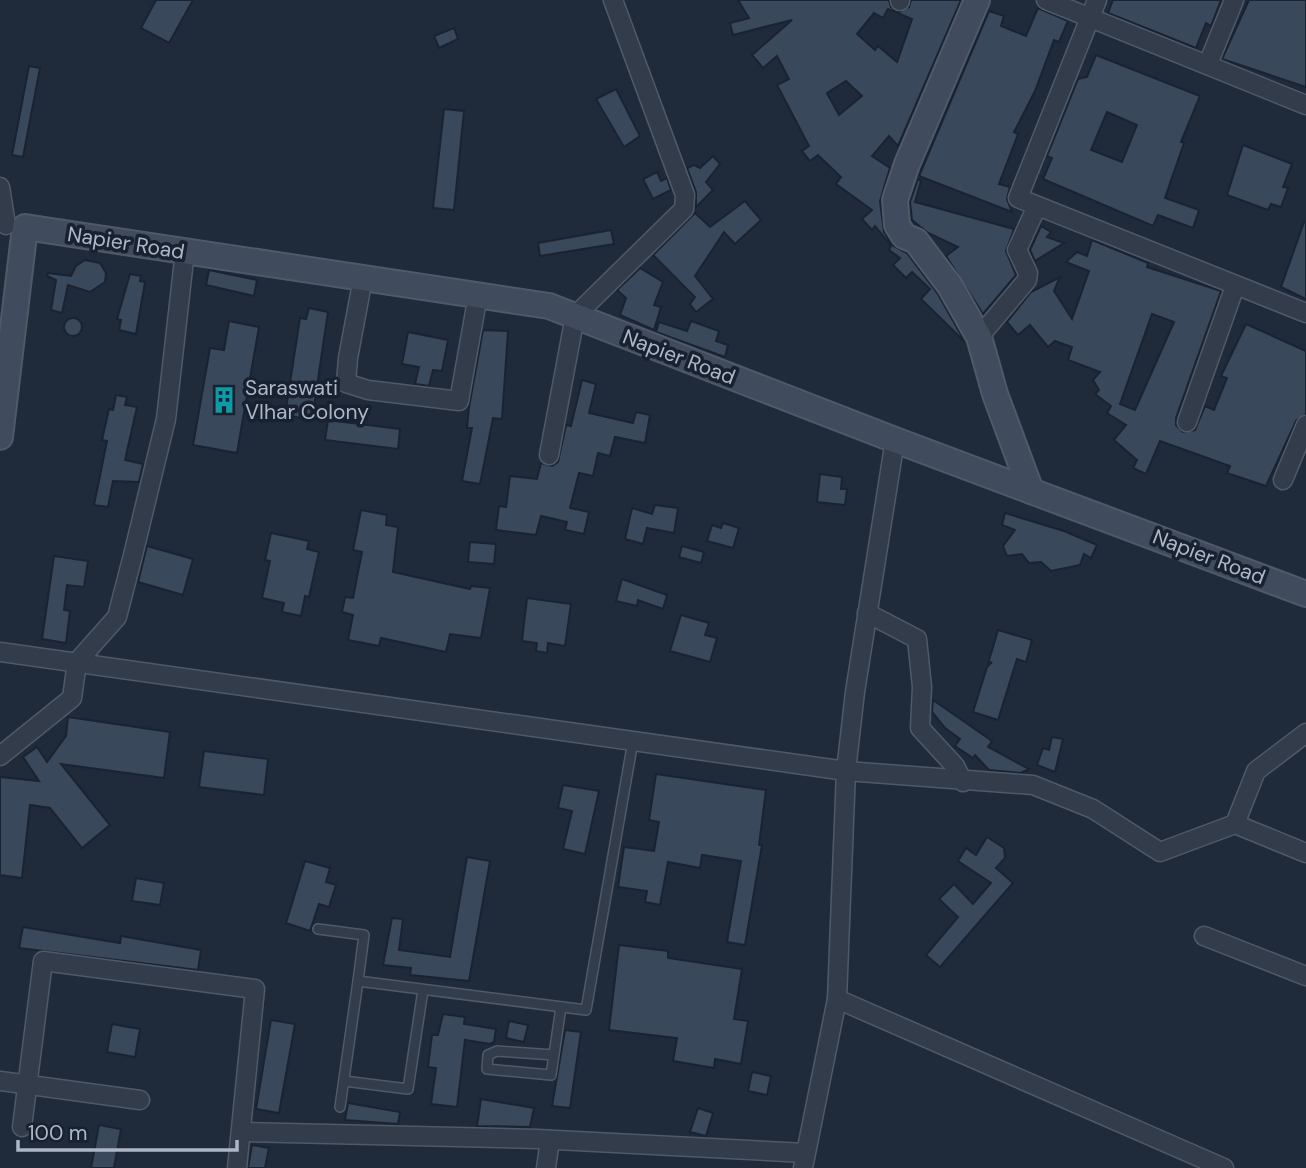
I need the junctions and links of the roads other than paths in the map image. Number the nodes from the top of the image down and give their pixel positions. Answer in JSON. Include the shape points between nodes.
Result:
{"nodes":[{"id":1,"x":612,"y":0,"type":"edge"},
{"id":2,"x":977,"y":0,"type":"edge"},
{"id":3,"x":1046,"y":0,"type":"edge"},
{"id":4,"x":1234,"y":0,"type":"edge"},
{"id":5,"x":1093,"y":8,"type":"edge"},
{"id":6,"x":1208,"y":64,"type":"junction"},
{"id":7,"x":1306,"y":105,"type":"edge"},
{"id":8,"x":0,"y":187,"type":"edge"},
{"id":9,"x":1037,"y":206,"type":"junction"},
{"id":10,"x":10,"y":226,"type":"edge"},
{"id":11,"x":185,"y":251,"type":"junction"},
{"id":12,"x":363,"y":278,"type":"junction"},
{"id":13,"x":1235,"y":286,"type":"junction"},
{"id":14,"x":478,"y":295,"type":"junction"},
{"id":15,"x":1306,"y":313,"type":"edge"},
{"id":16,"x":575,"y":316,"type":"junction"},
{"id":17,"x":979,"y":337,"type":"junction"},
{"id":18,"x":1187,"y":422,"type":"dead end"},
{"id":19,"x":1306,"y":425,"type":"edge"},
{"id":20,"x":0,"y":437,"type":"edge"},
{"id":21,"x":895,"y":440,"type":"junction"},
{"id":22,"x":549,"y":455,"type":"dead end"},
{"id":23,"x":1283,"y":480,"type":"dead end"},
{"id":24,"x":1031,"y":491,"type":"junction"},
{"id":25,"x":1306,"y":594,"type":"edge"},
{"id":26,"x":867,"y":613,"type":"junction"},
{"id":27,"x":0,"y":652,"type":"edge"},
{"id":28,"x":77,"y":662,"type":"junction"},
{"id":29,"x":1306,"y":733,"type":"edge"},
{"id":30,"x":633,"y":739,"type":"junction"},
{"id":31,"x":0,"y":756,"type":"edge"},
{"id":32,"x":846,"y":771,"type":"junction"},
{"id":33,"x":963,"y":782,"type":"junction"},
{"id":34,"x":1235,"y":824,"type":"junction"},
{"id":35,"x":1306,"y":853,"type":"edge"},
{"id":36,"x":318,"y":929,"type":"dead end"},
{"id":37,"x":1204,"y":936,"type":"dead end"},
{"id":38,"x":1306,"y":976,"type":"edge"},
{"id":39,"x":358,"y":981,"type":"junction"},
{"id":40,"x":423,"y":990,"type":"junction"},
{"id":41,"x":836,"y":999,"type":"junction"},
{"id":42,"x":561,"y":1007,"type":"junction"},
{"id":43,"x":554,"y":1055,"type":"junction"},
{"id":44,"x":0,"y":1081,"type":"edge"},
{"id":45,"x":344,"y":1081,"type":"junction"},
{"id":46,"x":29,"y":1085,"type":"junction"},
{"id":47,"x":140,"y":1100,"type":"dead end"},
{"id":48,"x":340,"y":1107,"type":"dead end"},
{"id":49,"x":22,"y":1126,"type":"dead end"},
{"id":50,"x":242,"y":1132,"type":"junction"},
{"id":51,"x":550,"y":1140,"type":"junction"},
{"id":52,"x":804,"y":1161,"type":"edge"},
{"id":53,"x":237,"y":1168,"type":"edge"},
{"id":54,"x":546,"y":1168,"type":"edge"},
{"id":55,"x":1224,"y":1168,"type":"edge"}],
"edges":[{"from":1,"to":16,"type":"street","via":[[685,195],[684,209]]},
{"from":2,"to":17,"type":"street","via":[[895,200],[897,225],[904,236],[916,241],[950,286]]},
{"from":3,"to":5,"type":"street"},
{"from":4,"to":6,"type":"street"},
{"from":5,"to":6,"type":"street"},
{"from":5,"to":9,"type":"street","via":[[1018,198]]},
{"from":6,"to":7,"type":"street"},
{"from":8,"to":10,"type":"street"},
{"from":9,"to":13,"type":"street"},
{"from":9,"to":17,"type":"street","via":[[1017,250],[1027,280]]},
{"from":10,"to":11,"type":"street","name":"Napier Road"},
{"from":10,"to":20,"type":"street"},
{"from":11,"to":12,"type":"street","name":"Napier Road"},
{"from":11,"to":28,"type":"street","via":[[166,419],[117,617]]},
{"from":12,"to":14,"type":"street","name":"Napier Road"},
{"from":12,"to":14,"type":"street","via":[[346,383],[368,390],[459,401]]},
{"from":13,"to":15,"type":"street"},
{"from":13,"to":18,"type":"street"},
{"from":14,"to":16,"type":"street","name":"Napier Road","via":[[549,306]]},
{"from":16,"to":21,"type":"street","name":"Napier Road"},
{"from":16,"to":22,"type":"street"},
{"from":17,"to":24,"type":"street"},
{"from":19,"to":23,"type":"street"},
{"from":21,"to":24,"type":"street","name":"Napier Road"},
{"from":21,"to":26,"type":"street"},
{"from":24,"to":25,"type":"street","name":"Napier Road"},
{"from":26,"to":32,"type":"street"},
{"from":26,"to":33,"type":"street","via":[[917,639],[920,728],[955,765]]},
{"from":27,"to":28,"type":"street"},
{"from":28,"to":30,"type":"street"},
{"from":28,"to":31,"type":"street","via":[[72,698]]},
{"from":29,"to":34,"type":"street","via":[[1256,771]]},
{"from":30,"to":32,"type":"street"},
{"from":30,"to":42,"type":"lane","via":[[586,1010]]},
{"from":32,"to":33,"type":"street"},
{"from":32,"to":41,"type":"street"},
{"from":33,"to":34,"type":"street","via":[[1033,785],[1093,809],[1160,852]]},
{"from":34,"to":35,"type":"street"},
{"from":36,"to":39,"type":"lane","via":[[364,935]]},
{"from":37,"to":38,"type":"street"},
{"from":39,"to":40,"type":"lane"},
{"from":39,"to":45,"type":"lane"},
{"from":40,"to":42,"type":"lane"},
{"from":40,"to":45,"type":"lane","via":[[408,1089]]},
{"from":41,"to":52,"type":"street"},
{"from":41,"to":55,"type":"street"},
{"from":42,"to":43,"type":"lane"},
{"from":43,"to":43,"type":"lane","via":[[551,1075],[487,1069],[488,1055],[497,1051]]},
{"from":44,"to":46,"type":"street"},
{"from":45,"to":48,"type":"lane"},
{"from":46,"to":47,"type":"street"},
{"from":46,"to":49,"type":"street"},
{"from":46,"to":50,"type":"street","via":[[43,961],[255,989]]},
{"from":50,"to":51,"type":"street"},
{"from":50,"to":53,"type":"street"},
{"from":51,"to":52,"type":"street"},
{"from":51,"to":54,"type":"street"}]}
